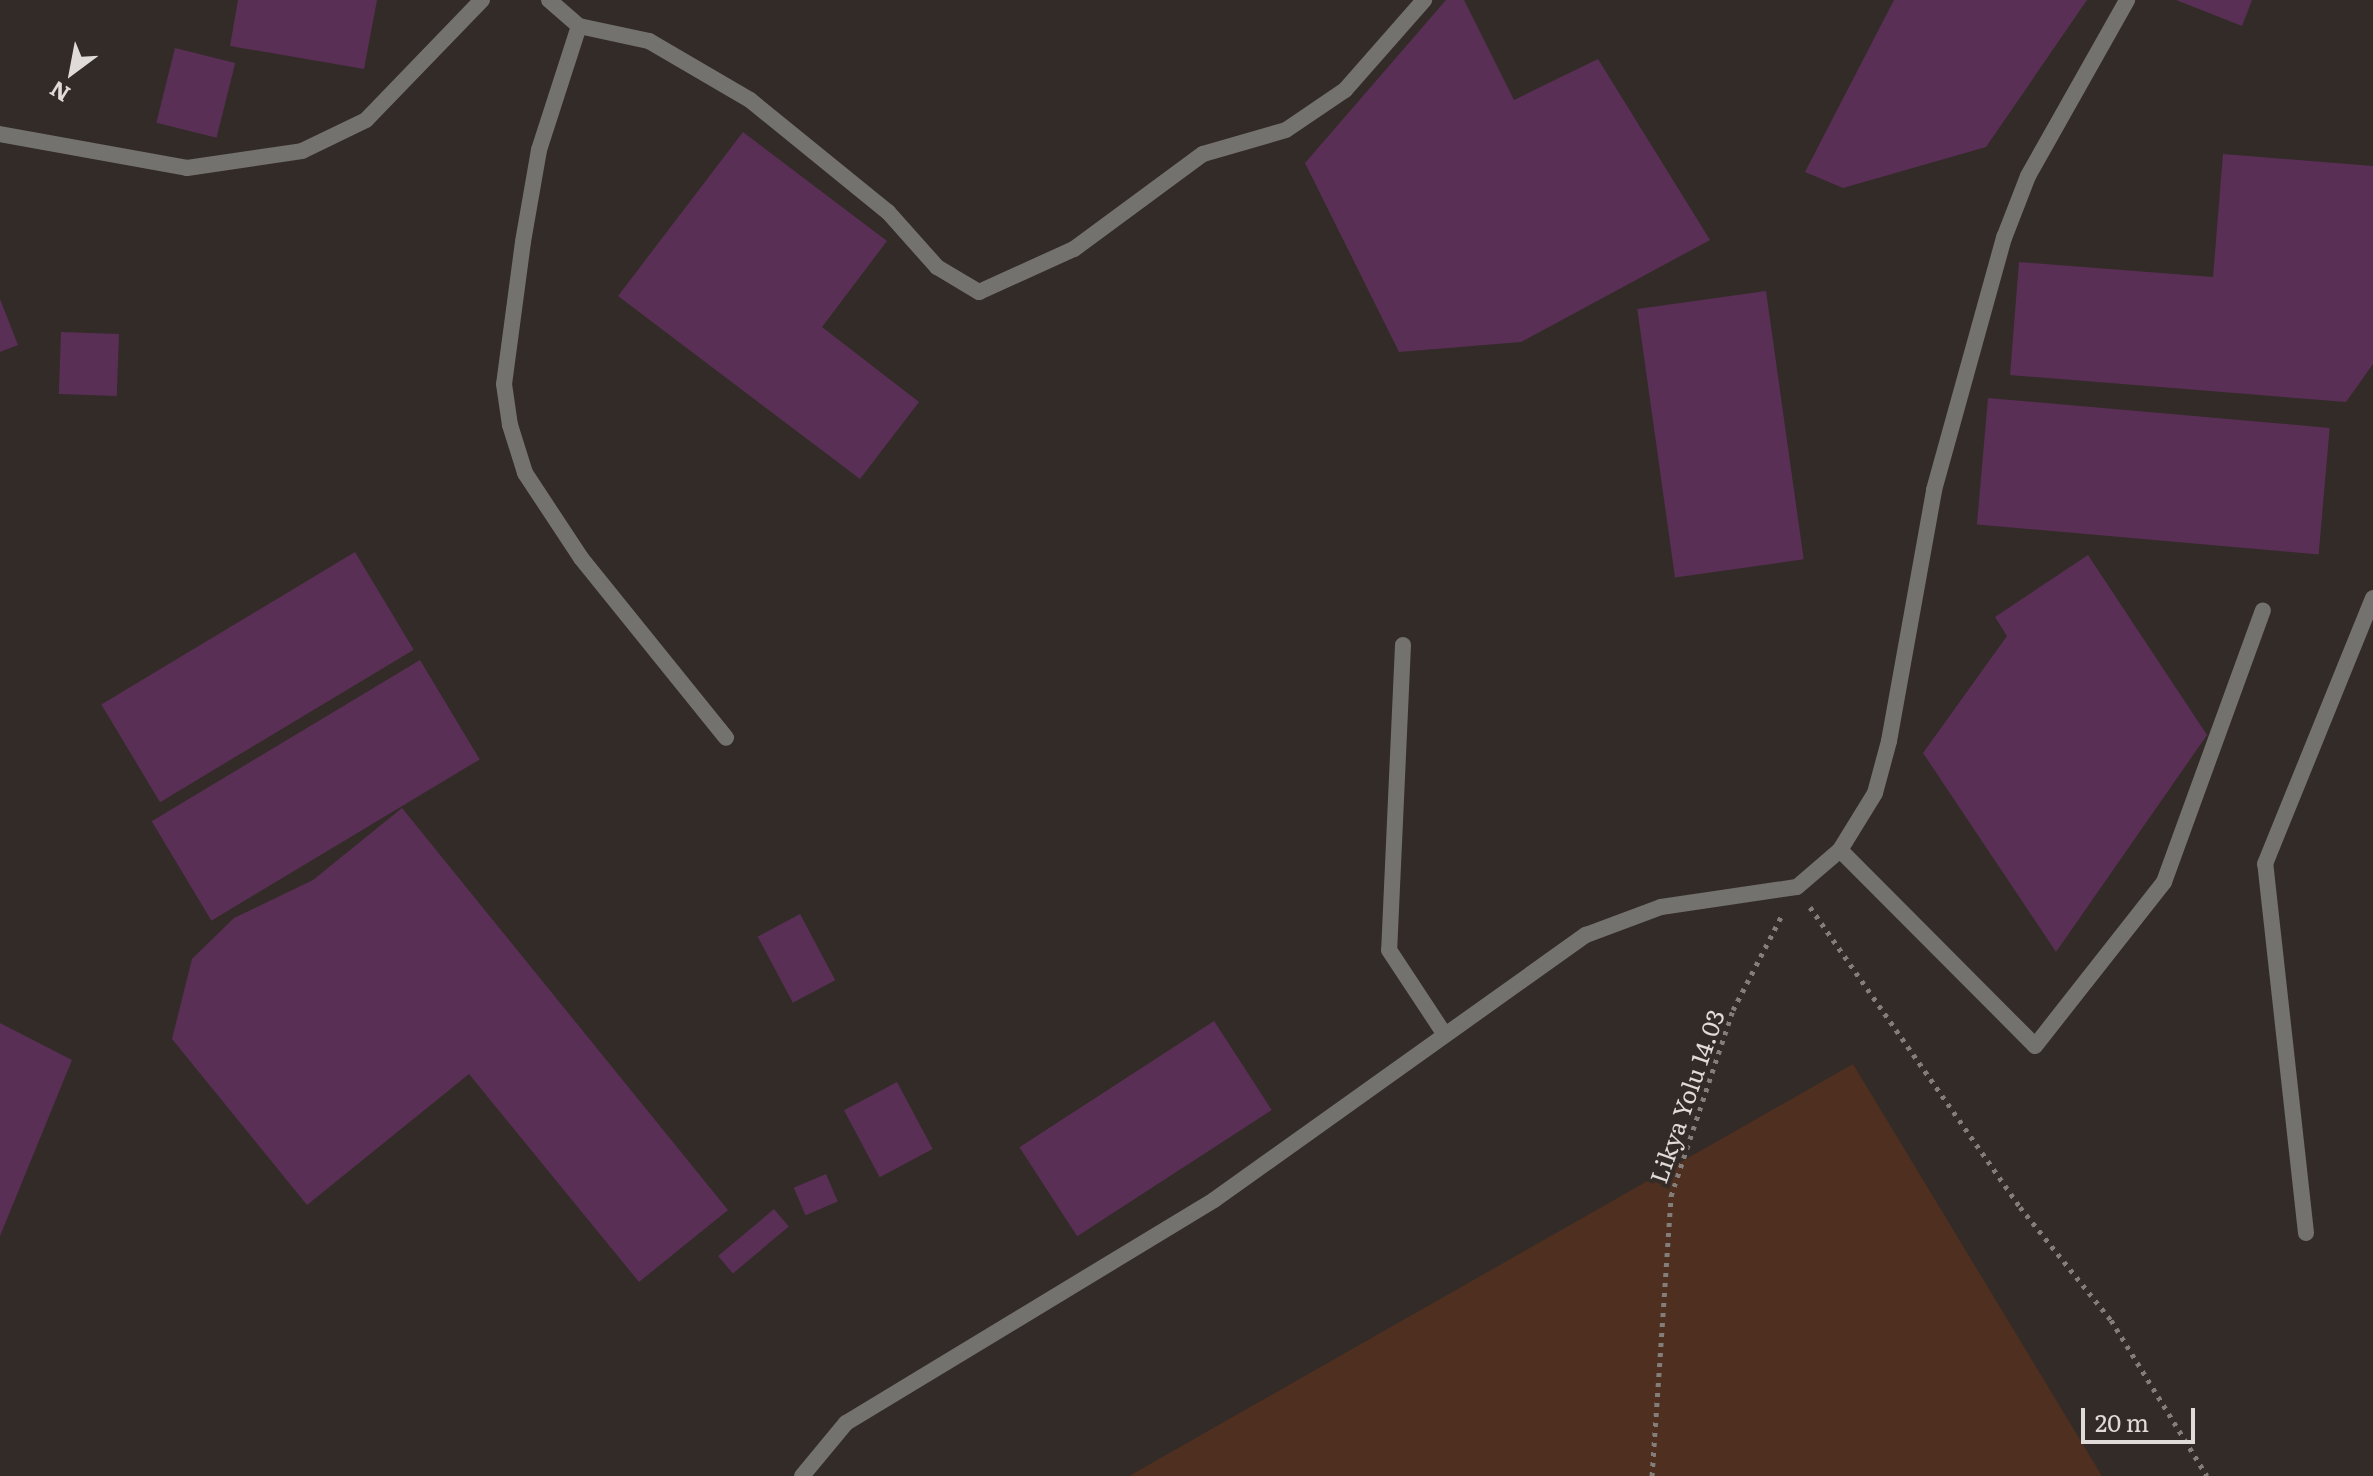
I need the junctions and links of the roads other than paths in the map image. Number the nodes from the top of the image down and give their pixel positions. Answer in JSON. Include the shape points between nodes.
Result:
{"nodes":[{"id":1,"x":482,"y":0,"type":"edge"},
{"id":2,"x":549,"y":0,"type":"edge"},
{"id":3,"x":1424,"y":0,"type":"edge"},
{"id":4,"x":2127,"y":0,"type":"edge"},
{"id":5,"x":579,"y":26,"type":"junction"},
{"id":6,"x":2,"y":137,"type":"edge"},
{"id":7,"x":2373,"y":598,"type":"edge"},
{"id":8,"x":2263,"y":610,"type":"dead end"},
{"id":9,"x":1403,"y":645,"type":"dead end"},
{"id":10,"x":726,"y":738,"type":"dead end"},
{"id":11,"x":1840,"y":850,"type":"junction"},
{"id":12,"x":1443,"y":1032,"type":"junction"},
{"id":13,"x":2306,"y":1233,"type":"dead end"},
{"id":14,"x":802,"y":1476,"type":"edge"}],
"edges":[{"from":1,"to":6,"type":"street","via":[[366,120],[302,151],[187,168]]},
{"from":2,"to":5,"type":"street"},
{"from":3,"to":5,"type":"street","via":[[1345,90],[1286,130],[1203,154],[1074,249],[979,292],[937,267],[888,212],[750,100],[649,41]]},
{"from":4,"to":11,"type":"street","via":[[2028,176],[2004,238],[1934,490],[1886,754],[1875,793]]},
{"from":5,"to":10,"type":"street","via":[[539,150],[523,242],[504,384],[510,425],[525,473],[581,558]]},
{"from":7,"to":13,"type":"street","via":[[2265,864]]},
{"from":8,"to":11,"type":"street","via":[[2164,882],[2035,1046]]},
{"from":9,"to":12,"type":"street","via":[[1389,950]]},
{"from":11,"to":12,"type":"street","via":[[1797,887],[1661,907],[1586,935]]},
{"from":12,"to":14,"type":"street","via":[[1214,1200],[846,1423]]}]}
